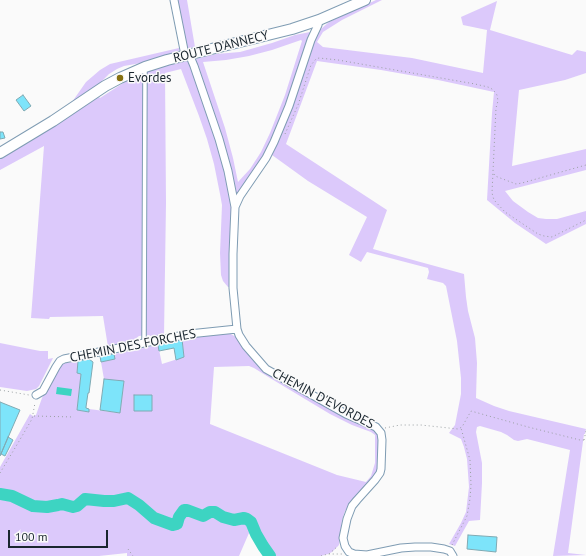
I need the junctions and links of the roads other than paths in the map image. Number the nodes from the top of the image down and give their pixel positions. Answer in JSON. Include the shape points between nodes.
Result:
{"nodes":[{"id":1,"x":174,"y":0,"type":"edge"},
{"id":2,"x":365,"y":0,"type":"edge"},
{"id":3,"x":319,"y":20,"type":"junction"},
{"id":4,"x":187,"y":55,"type":"junction"},
{"id":5,"x":144,"y":67,"type":"junction"},
{"id":6,"x":0,"y":153,"type":"edge"},
{"id":7,"x":235,"y":207,"type":"junction"},
{"id":8,"x":237,"y":329,"type":"junction"},
{"id":9,"x":144,"y":344,"type":"junction"},
{"id":10,"x":36,"y":395,"type":"road end"},
{"id":11,"x":452,"y":554,"type":"edge"}],
"edges":[{"from":1,"to":4,"type":"street","name":"CHEMIN D'EVORDES"},
{"from":2,"to":3,"type":"main road","name":"ROUTE D'ANNECY"},
{"from":3,"to":4,"type":"main road","name":"ROUTE D'ANNECY"},
{"from":3,"to":7,"type":"street","name":"CHEMIN D'EVORDES","via":[[274,142]]},
{"from":4,"to":5,"type":"main road","name":"ROUTE D'ANNECY"},
{"from":4,"to":7,"type":"street","name":"CHEMIN D'EVORDES","via":[[194,66],[219,139]]},
{"from":5,"to":6,"type":"main road","name":"ROUTE D'ANNECY","via":[[105,86]]},
{"from":5,"to":9,"type":"lane"},
{"from":7,"to":8,"type":"street","name":"CHEMIN D'EVORDES","via":[[232,254]]},
{"from":8,"to":9,"type":"street","name":"CHEMIN DES FORCHES","via":[[189,334]]},
{"from":8,"to":11,"type":"street","name":"CHEMIN D'EVORDES","via":[[246,346],[266,369],[335,409],[376,427],[382,436],[381,469],[375,480],[352,506],[347,518],[343,538],[347,550],[353,554],[367,555],[401,548],[444,548]]},
{"from":9,"to":10,"type":"street","name":"CHEMIN DES FORCHES","via":[[62,360],[43,391]]}]}
